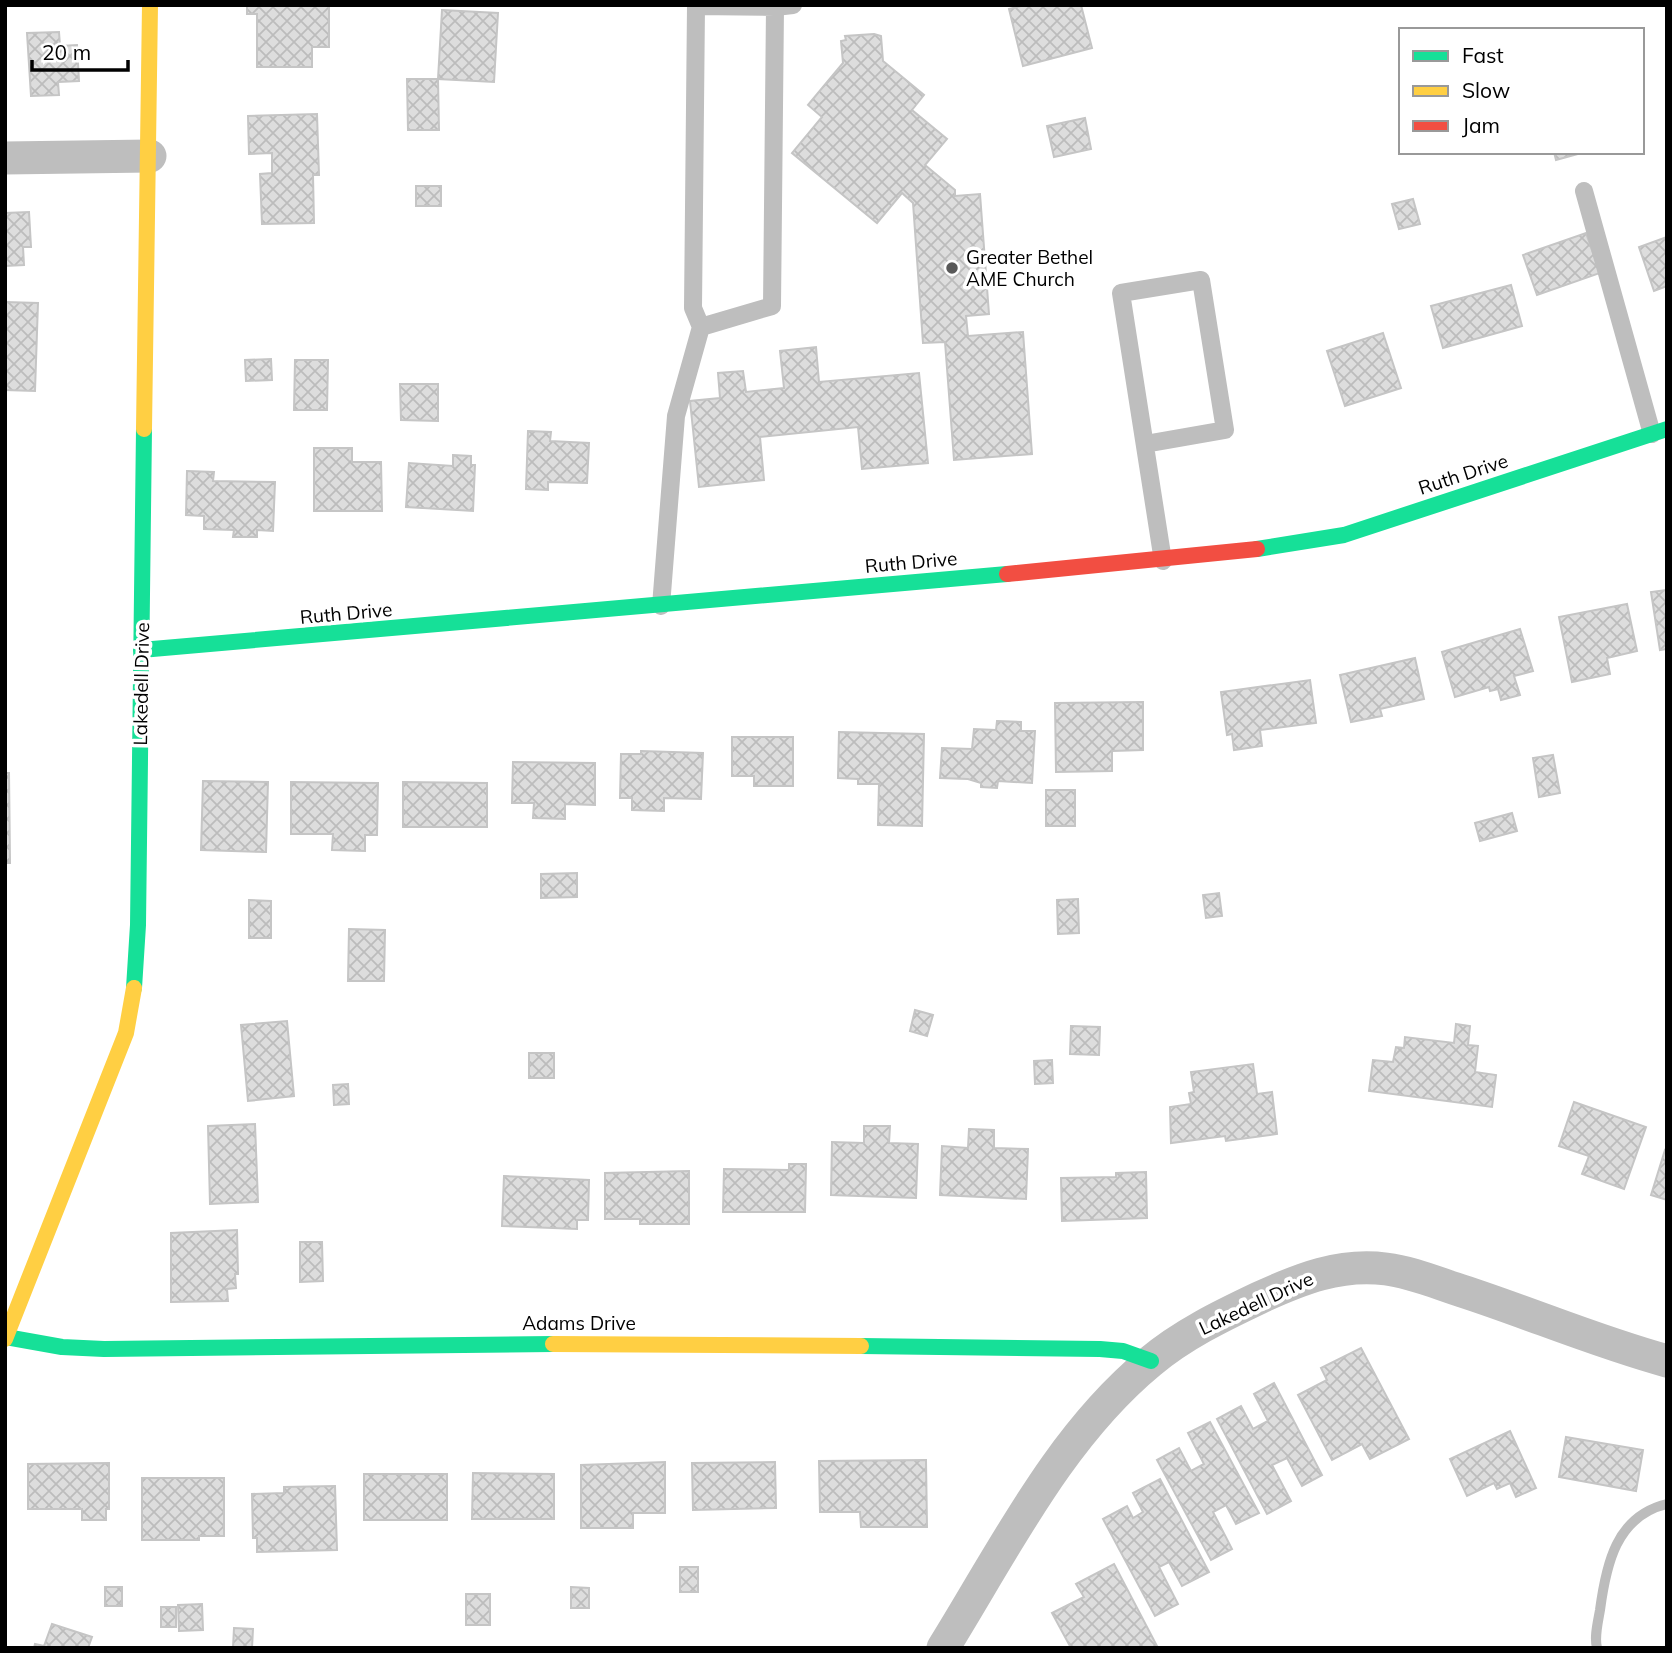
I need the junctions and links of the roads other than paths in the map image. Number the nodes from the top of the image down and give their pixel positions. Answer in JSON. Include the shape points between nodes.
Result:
{"nodes":[{"id":1,"x":150,"y":5,"type":"edge"},
{"id":2,"x":793,"y":5,"type":"edge"},
{"id":3,"x":775,"y":8,"type":"junction"},
{"id":4,"x":150,"y":156,"type":"junction"},
{"id":5,"x":5,"y":158,"type":"edge"},
{"id":6,"x":1584,"y":191,"type":"dead end"},
{"id":7,"x":701,"y":327,"type":"junction"},
{"id":8,"x":1659,"y":431,"type":"edge"},
{"id":9,"x":1145,"y":444,"type":"junction"},
{"id":10,"x":1163,"y":561,"type":"junction"},
{"id":11,"x":661,"y":606,"type":"junction"},
{"id":12,"x":141,"y":650,"type":"junction"},
{"id":13,"x":6,"y":1338,"type":"edge"},
{"id":14,"x":1151,"y":1361,"type":"junction"},
{"id":15,"x":1667,"y":1361,"type":"edge"},
{"id":16,"x":943,"y":1648,"type":"edge"}],
"edges":[{"from":1,"to":4,"type":"street","name":"Lakedell Drive"},
{"from":2,"to":3,"type":"lane"},
{"from":3,"to":7,"type":"lane","via":[[772,306]]},
{"from":3,"to":7,"type":"lane","via":[[696,6],[692,309]]},
{"from":4,"to":5,"type":"street"},
{"from":4,"to":12,"type":"street","name":"Lakedell Drive"},
{"from":6,"to":8,"type":"lane"},
{"from":7,"to":11,"type":"lane","via":[[676,416]]},
{"from":8,"to":10,"type":"street","name":"Ruth Drive","via":[[1344,535]]},
{"from":9,"to":9,"type":"lane","via":[[1121,293],[1201,280],[1225,430]]},
{"from":9,"to":10,"type":"lane"},
{"from":10,"to":11,"type":"street","name":"Ruth Drive"},
{"from":11,"to":12,"type":"street","name":"Ruth Drive"},
{"from":12,"to":13,"type":"street","name":"Lakedell Drive","via":[[133,999],[126,1033]]},
{"from":13,"to":14,"type":"street","name":"Adams Drive","via":[[103,1349],[628,1343],[1100,1349]]},
{"from":14,"to":15,"type":"street","name":"Lakedell Drive","via":[[1222,1315],[1290,1284],[1350,1267],[1387,1269],[1421,1278]]},
{"from":14,"to":16,"type":"street","name":"Lakedell Drive","via":[[1087,1426],[1048,1479]]}]}
